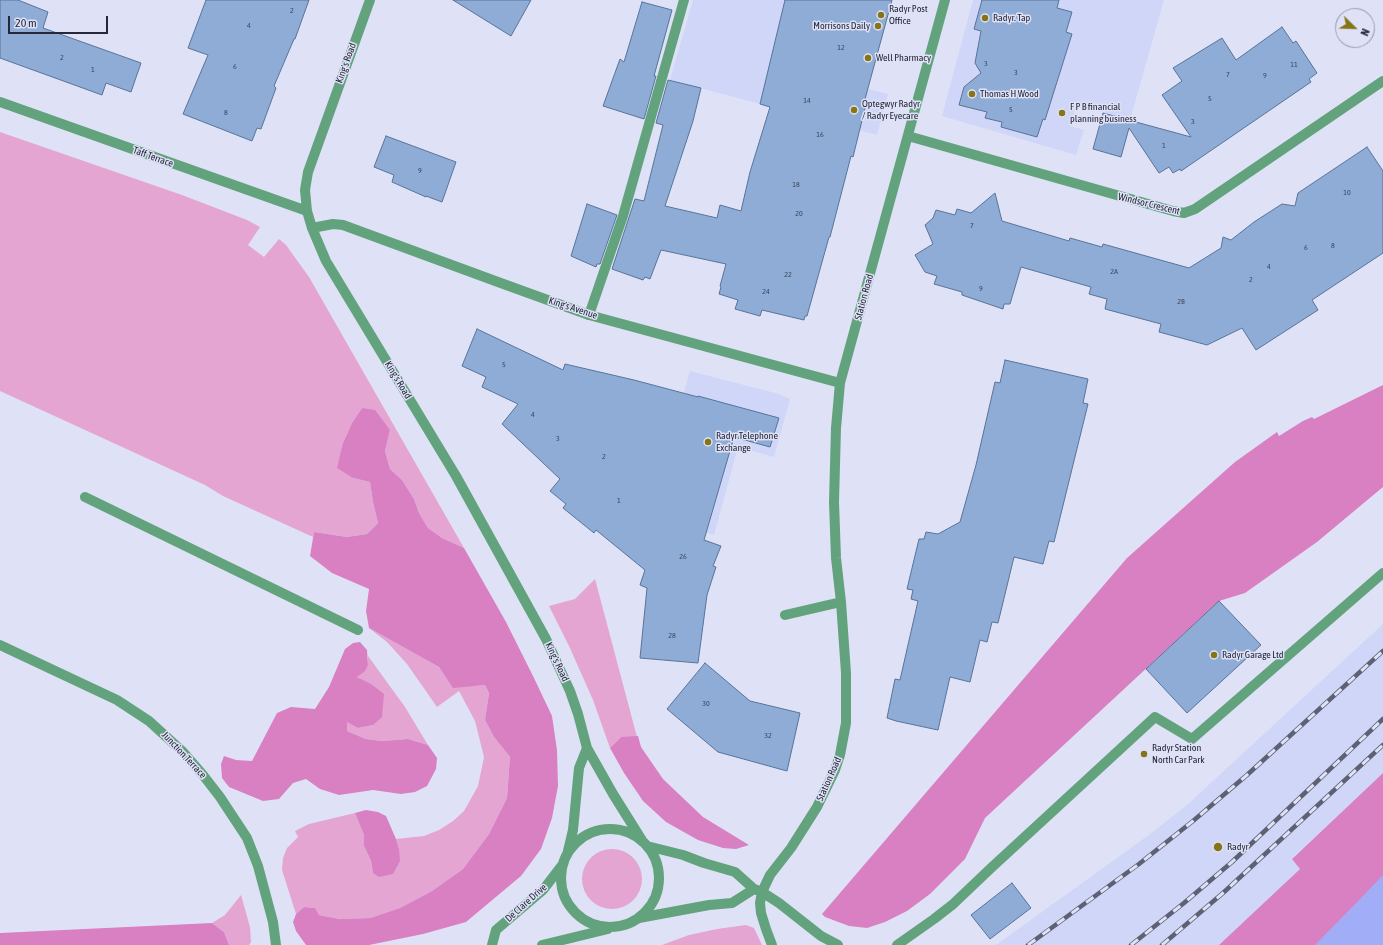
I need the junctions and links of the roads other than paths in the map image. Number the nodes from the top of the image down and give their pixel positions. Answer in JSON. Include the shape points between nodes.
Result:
{"nodes":[{"id":1,"x":370,"y":0,"type":"edge"},
{"id":2,"x":684,"y":0,"type":"edge"},
{"id":3,"x":945,"y":0,"type":"edge"},
{"id":4,"x":1383,"y":81,"type":"edge"},
{"id":5,"x":0,"y":102,"type":"edge"},
{"id":6,"x":908,"y":136,"type":"junction"},
{"id":7,"x":306,"y":211,"type":"junction"},
{"id":8,"x":312,"y":228,"type":"junction"},
{"id":9,"x":589,"y":314,"type":"junction"},
{"id":10,"x":840,"y":382,"type":"junction"},
{"id":11,"x":85,"y":497,"type":"dead end"},
{"id":12,"x":1383,"y":573,"type":"edge"},
{"id":13,"x":841,"y":602,"type":"junction"},
{"id":14,"x":785,"y":615,"type":"dead end"},
{"id":15,"x":358,"y":630,"type":"dead end"},
{"id":16,"x":0,"y":645,"type":"edge"},
{"id":17,"x":587,"y":748,"type":"junction"},
{"id":18,"x":645,"y":844,"type":"junction"},
{"id":19,"x":568,"y":852,"type":"junction"},
{"id":20,"x":564,"y":863,"type":"junction"},
{"id":21,"x":758,"y":890,"type":"junction"},
{"id":22,"x":639,"y":918,"type":"junction"},
{"id":23,"x":624,"y":926,"type":"junction"},
{"id":24,"x":276,"y":945,"type":"edge"},
{"id":25,"x":492,"y":945,"type":"edge"},
{"id":26,"x":542,"y":945,"type":"edge"},
{"id":27,"x":772,"y":945,"type":"edge"},
{"id":28,"x":838,"y":945,"type":"edge"},
{"id":29,"x":897,"y":945,"type":"edge"}],
"edges":[{"from":1,"to":7,"type":"street","name":"King's Road","via":[[308,172],[305,190]]},
{"from":2,"to":9,"type":"street","via":[[623,216]]},
{"from":3,"to":6,"type":"street","name":"Station Road"},
{"from":4,"to":6,"type":"street","name":"Windsor Crescent","via":[[1195,210],[1184,213]]},
{"from":5,"to":7,"type":"street","name":"Taff Terrace"},
{"from":6,"to":10,"type":"street","name":"Station Road"},
{"from":7,"to":8,"type":"street","name":"King's Road"},
{"from":8,"to":9,"type":"street","name":"King's Avenue","via":[[343,225]]},
{"from":8,"to":17,"type":"street","name":"King's Road","via":[[326,261],[456,476],[546,639],[570,691]]},
{"from":9,"to":10,"type":"street","name":"King's Avenue"},
{"from":10,"to":13,"type":"street","name":"Station Road","via":[[834,502]]},
{"from":11,"to":15,"type":"street"},
{"from":12,"to":29,"type":"street","via":[[1192,739],[1155,717],[952,905]]},
{"from":13,"to":14,"type":"street"},
{"from":13,"to":21,"type":"street","name":"Station Road","via":[[846,673],[846,723],[840,755],[816,807],[790,848]]},
{"from":16,"to":24,"type":"street","name":"Junction Terrace","via":[[117,700],[149,721],[183,752],[220,797],[247,838],[258,866],[273,922]]},
{"from":17,"to":18,"type":"street","name":"King's Road"},
{"from":17,"to":19,"type":"street","via":[[579,768],[573,830]]},
{"from":18,"to":19,"type":"street","via":[[622,830],[606,829],[590,834]]},
{"from":18,"to":21,"type":"street","via":[[735,872]]},
{"from":18,"to":22,"type":"street","via":[[652,851],[658,864],[660,879],[657,894],[650,907]]},
{"from":19,"to":20,"type":"street"},
{"from":20,"to":23,"type":"street","via":[[561,874],[563,890],[568,904],[578,916],[592,924],[608,928]]},
{"from":20,"to":25,"type":"street","name":"De Clare Drive","via":[[543,890],[496,930]]},
{"from":21,"to":22,"type":"street","via":[[732,903]]},
{"from":21,"to":27,"type":"street","name":"Station Road","via":[[761,913]]},
{"from":21,"to":28,"type":"street","via":[[821,936]]},
{"from":22,"to":23,"type":"street"},
{"from":23,"to":26,"type":"street"}]}
